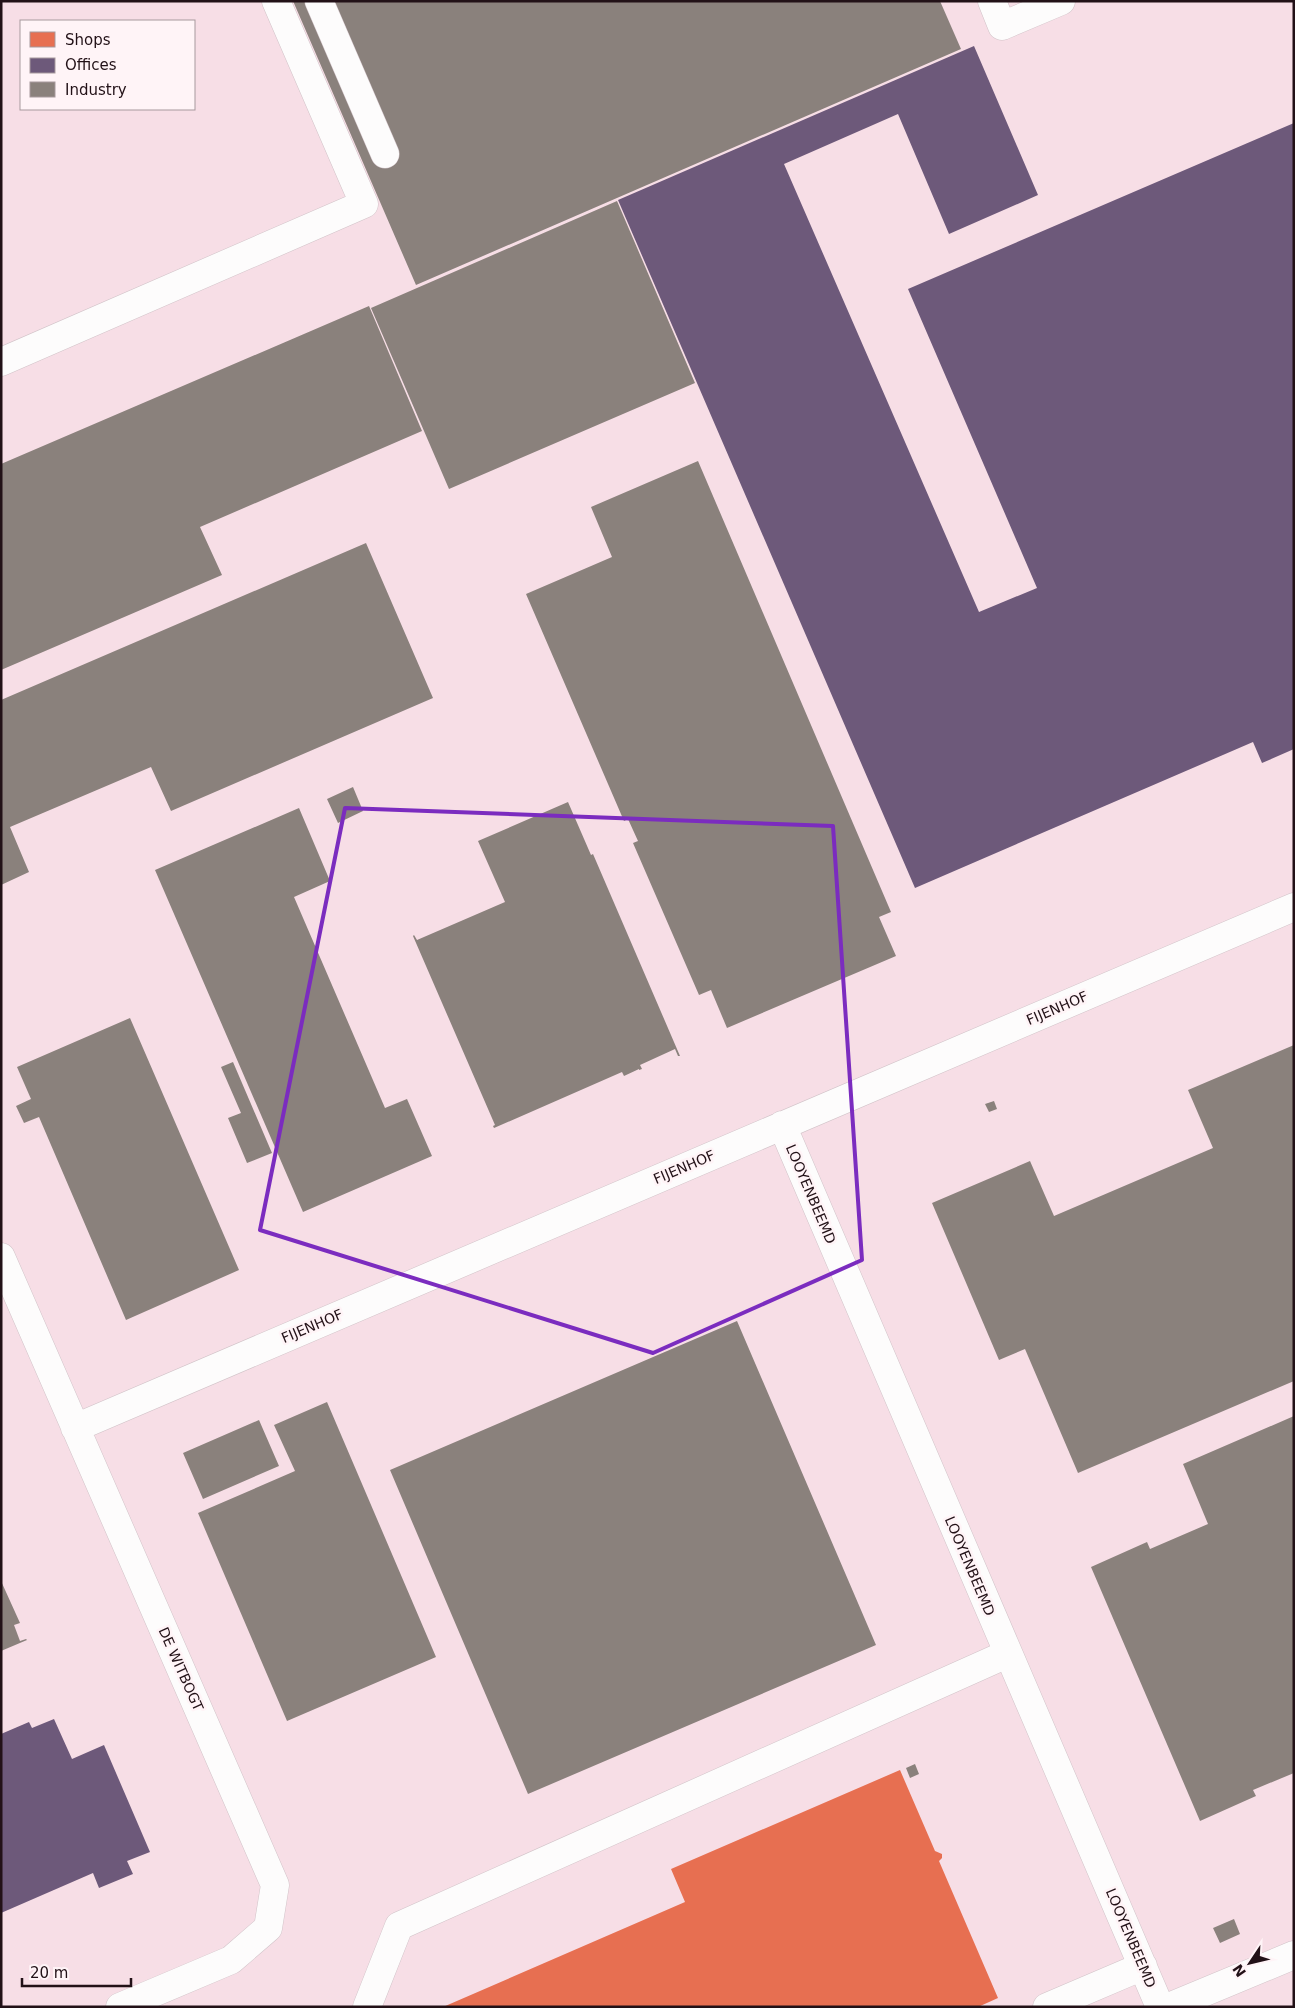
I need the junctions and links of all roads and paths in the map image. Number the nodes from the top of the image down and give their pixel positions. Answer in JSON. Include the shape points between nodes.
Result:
{"nodes":[{"id":1,"x":276,"y":1,"type":"edge"},
{"id":2,"x":319,"y":1,"type":"edge"},
{"id":3,"x":992,"y":1,"type":"edge"},
{"id":4,"x":1061,"y":1,"type":"edge"},
{"id":5,"x":385,"y":154,"type":"dead end"},
{"id":6,"x":1,"y":362,"type":"edge"},
{"id":7,"x":1294,"y":907,"type":"edge"},
{"id":8,"x":782,"y":1125,"type":"junction"},
{"id":9,"x":1,"y":1257,"type":"edge"},
{"id":10,"x":75,"y":1428,"type":"junction"},
{"id":11,"x":1007,"y":1654,"type":"junction"},
{"id":12,"x":1294,"y":1954,"type":"edge"},
{"id":13,"x":1142,"y":1966,"type":"junction"},
{"id":14,"x":120,"y":2007,"type":"edge"},
{"id":15,"x":367,"y":2007,"type":"edge"},
{"id":16,"x":1047,"y":2007,"type":"edge"},
{"id":17,"x":1160,"y":2007,"type":"edge"},
{"id":18,"x":1169,"y":2007,"type":"edge"}],
"edges":[{"from":1,"to":6,"type":"street","via":[[364,204]]},
{"from":2,"to":5,"type":"street"},
{"from":3,"to":4,"type":"street","via":[[1002,26]]},
{"from":7,"to":8,"type":"street","name":"FIJENHOF"},
{"from":8,"to":10,"type":"street","name":"FIJENHOF"},
{"from":8,"to":11,"type":"street","name":"LOOYENBEEMD"},
{"from":9,"to":10,"type":"street","name":"DE WITBOGT"},
{"from":10,"to":14,"type":"street","name":"DE WITBOGT","via":[[275,1884],[268,1928],[231,1960]]},
{"from":11,"to":13,"type":"street","name":"LOOYENBEEMD"},
{"from":11,"to":15,"type":"street","via":[[399,1926]]},
{"from":12,"to":18,"type":"street"},
{"from":13,"to":16,"type":"street"},
{"from":13,"to":17,"type":"street","name":"LOOYENBEEMD"}]}
